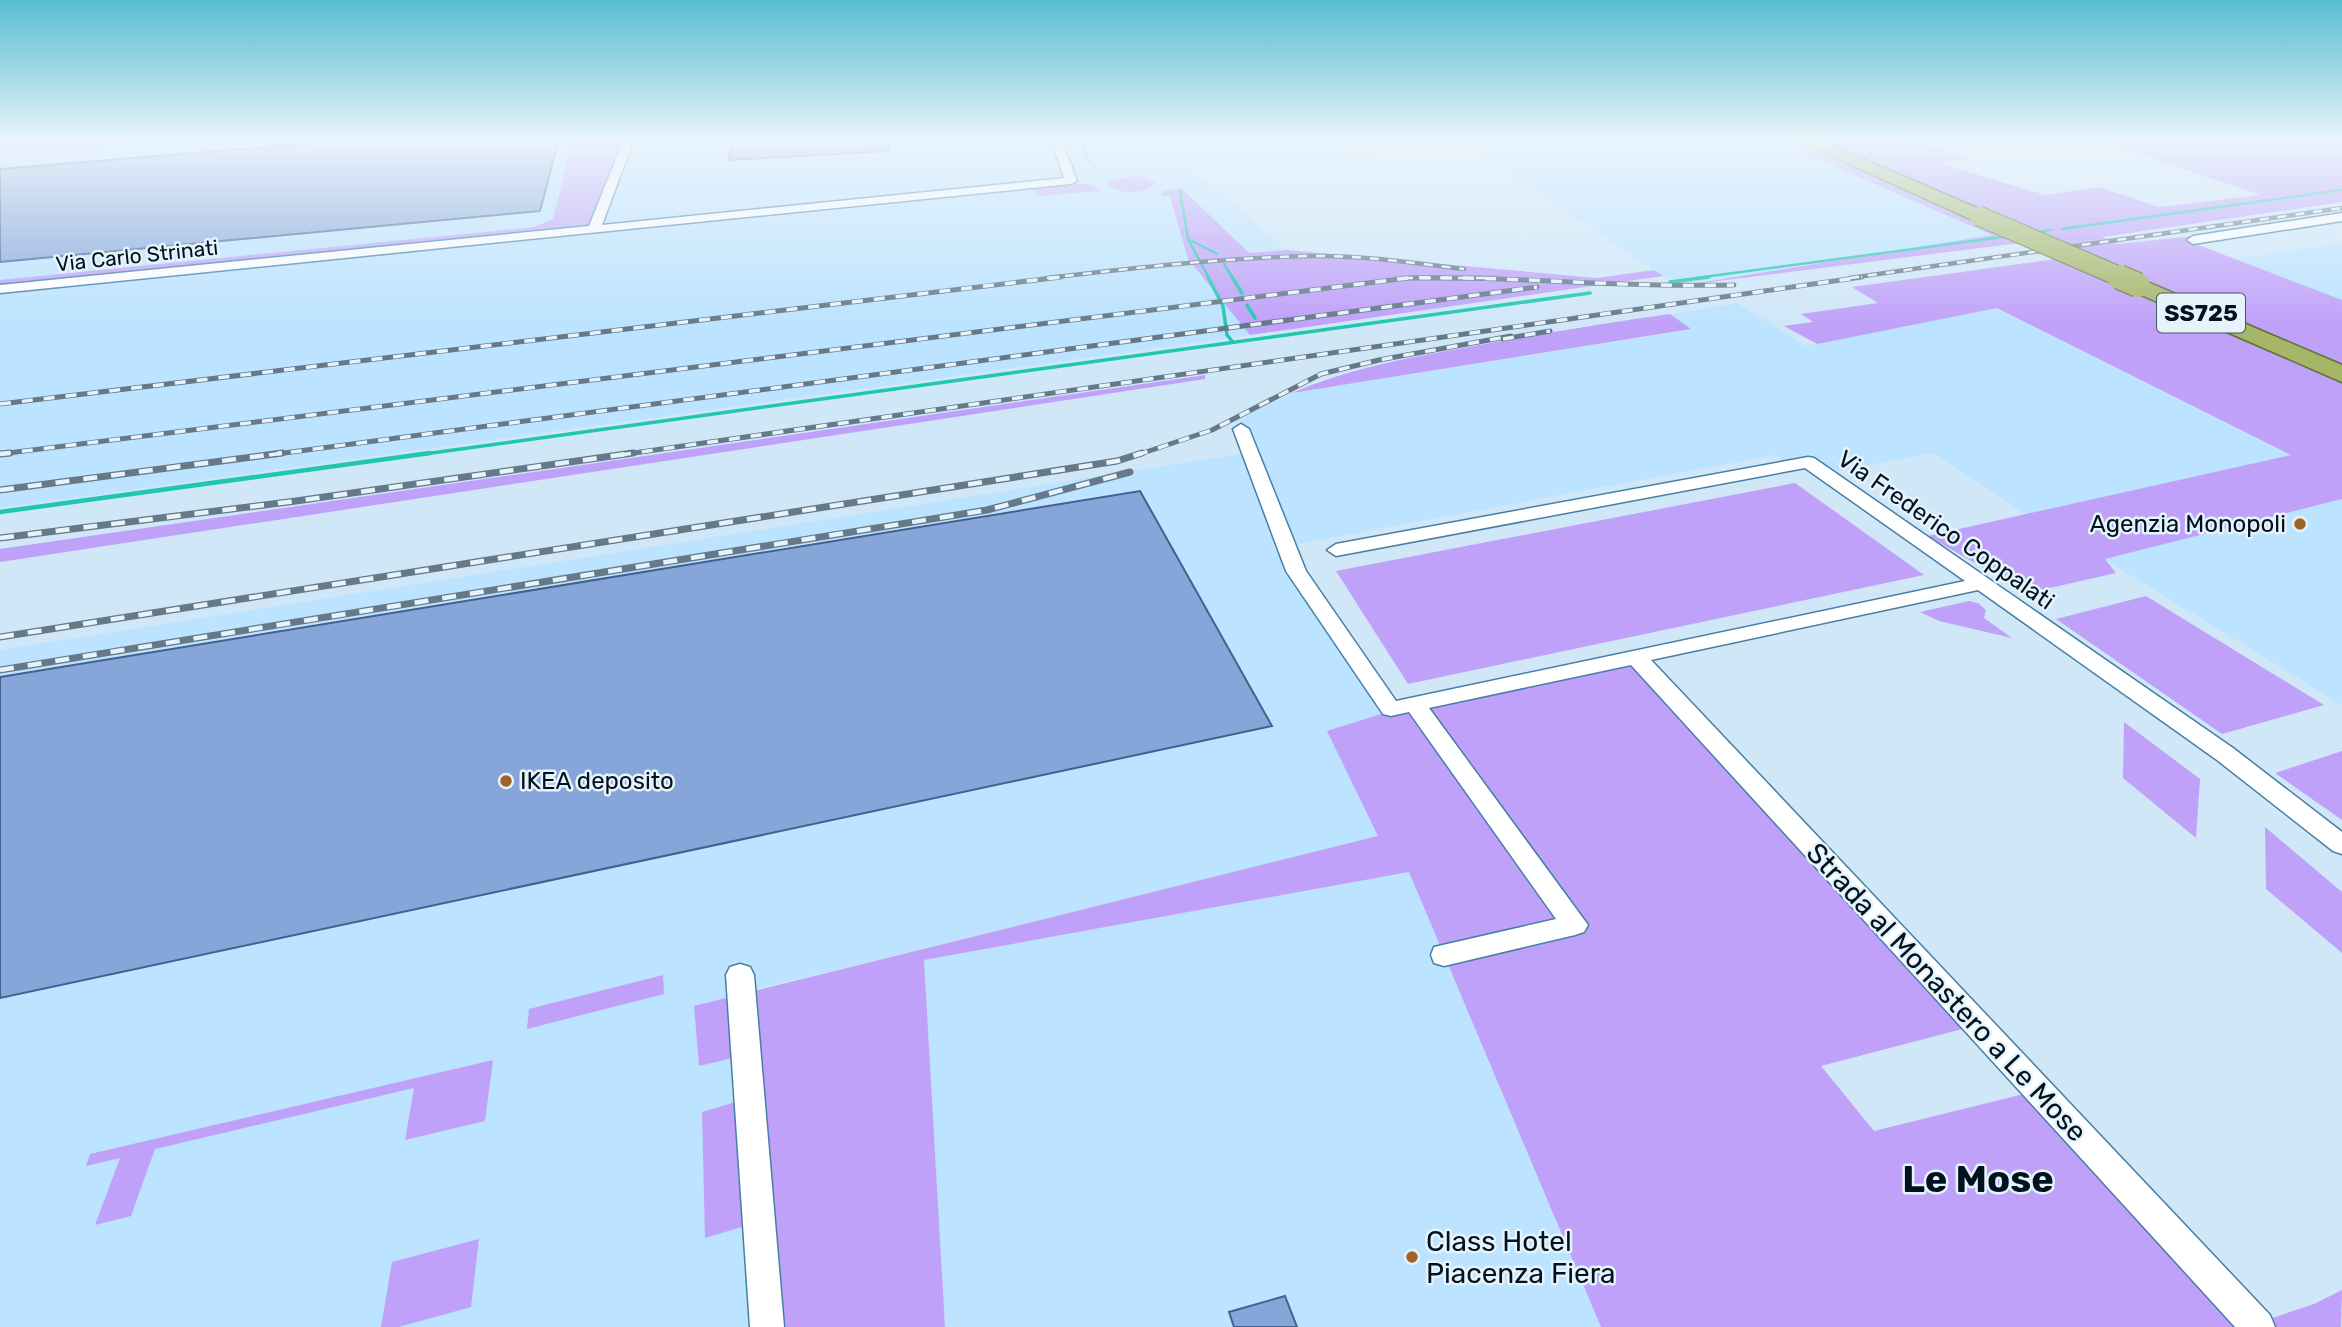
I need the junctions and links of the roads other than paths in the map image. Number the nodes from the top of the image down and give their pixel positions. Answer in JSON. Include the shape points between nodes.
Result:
{"nodes":[{"id":1,"x":605,"y":201,"type":"edge"},
{"id":2,"x":867,"y":201,"type":"edge"},
{"id":3,"x":1944,"y":201,"type":"edge"},
{"id":4,"x":2342,"y":217,"type":"edge"},
{"id":5,"x":594,"y":229,"type":"junction"},
{"id":6,"x":2193,"y":240,"type":"dead end"},
{"id":7,"x":0,"y":289,"type":"edge"},
{"id":8,"x":2342,"y":374,"type":"edge"},
{"id":9,"x":1241,"y":429,"type":"dead end"},
{"id":10,"x":1336,"y":550,"type":"dead end"},
{"id":11,"x":1980,"y":584,"type":"junction"},
{"id":12,"x":1637,"y":658,"type":"junction"},
{"id":13,"x":1415,"y":705,"type":"junction"},
{"id":14,"x":2342,"y":845,"type":"edge"},
{"id":15,"x":1444,"y":955,"type":"dead end"},
{"id":16,"x":740,"y":975,"type":"dead end"},
{"id":17,"x":767,"y":1327,"type":"edge"},
{"id":18,"x":2258,"y":1327,"type":"edge"}],
"edges":[{"from":1,"to":5,"type":"street"},
{"from":2,"to":5,"type":"street","name":"Via Carlo Strinati"},
{"from":3,"to":8,"type":"highway","number":"SS725","bridge":true},
{"from":4,"to":6,"type":"street"},
{"from":5,"to":7,"type":"street","name":"Via Carlo Strinati"},
{"from":9,"to":13,"type":"street","via":[[1296,571],[1391,709]]},
{"from":10,"to":11,"type":"street","name":"Via Frederico Coppalati","via":[[1808,462]]},
{"from":11,"to":12,"type":"street"},
{"from":11,"to":14,"type":"street","name":"Via Frederico Coppalati","via":[[2225,754]]},
{"from":12,"to":13,"type":"street"},
{"from":12,"to":18,"type":"street","name":"Strada al Monastero a Le Mose"},
{"from":13,"to":15,"type":"street","via":[[1574,925]]},
{"from":16,"to":17,"type":"street"}]}
